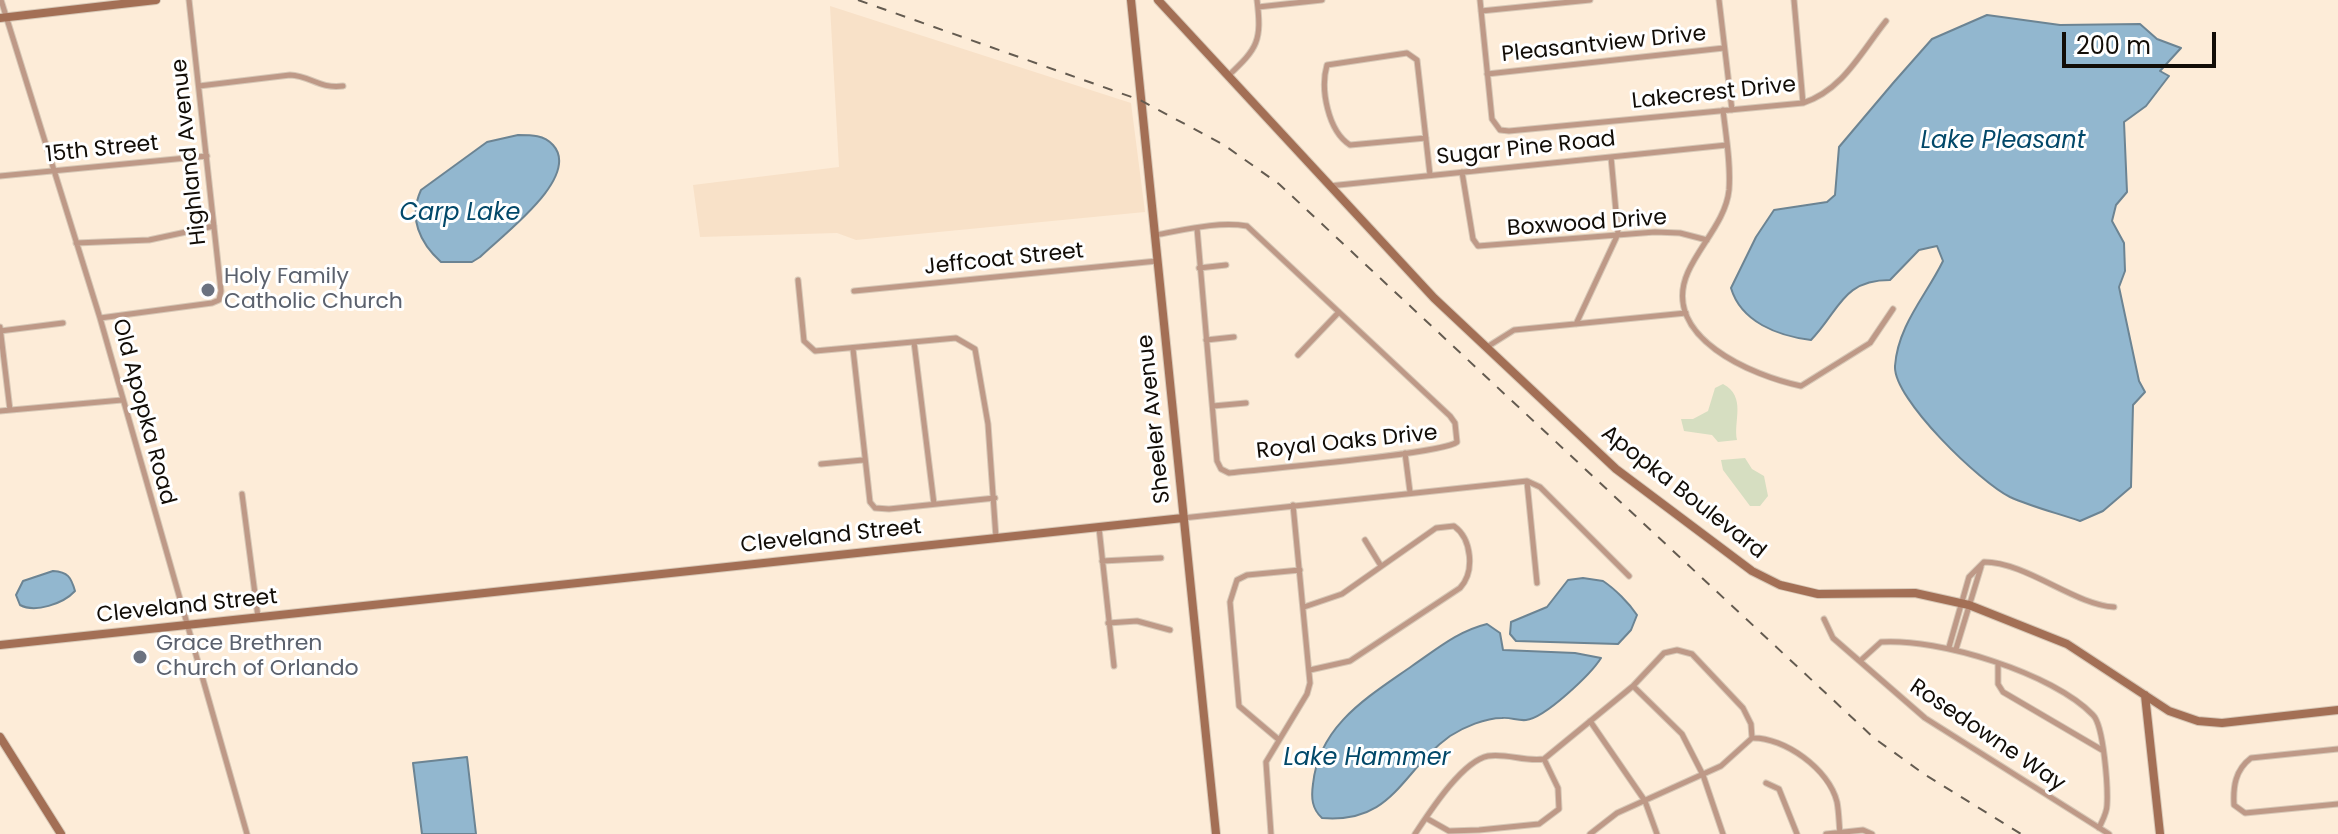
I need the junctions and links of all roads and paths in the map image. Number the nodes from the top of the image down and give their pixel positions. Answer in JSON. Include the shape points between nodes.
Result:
{"nodes":[{"id":1,"x":1,"y":0,"type":"edge"},
{"id":2,"x":156,"y":0,"type":"edge"},
{"id":3,"x":189,"y":0,"type":"edge"},
{"id":4,"x":1131,"y":0,"type":"edge"},
{"id":5,"x":1158,"y":0,"type":"edge"},
{"id":6,"x":1322,"y":0,"type":"edge"},
{"id":7,"x":1480,"y":0,"type":"edge"},
{"id":8,"x":1590,"y":0,"type":"edge"},
{"id":9,"x":1719,"y":0,"type":"edge"},
{"id":10,"x":1794,"y":0,"type":"edge"},
{"id":11,"x":1257,"y":3,"type":"edge"},
{"id":12,"x":78,"y":4,"type":"edge"},
{"id":13,"x":1481,"y":11,"type":"junction"},
{"id":14,"x":3,"y":18,"type":"edge"},
{"id":15,"x":1886,"y":21,"type":"dead end"},
{"id":16,"x":1724,"y":48,"type":"junction"},
{"id":17,"x":1487,"y":74,"type":"junction"},
{"id":18,"x":1228,"y":76,"type":"junction"},
{"id":19,"x":199,"y":86,"type":"junction"},
{"id":20,"x":343,"y":86,"type":"dead end"},
{"id":21,"x":1803,"y":103,"type":"junction"},
{"id":22,"x":1723,"y":110,"type":"junction"},
{"id":23,"x":1732,"y":110,"type":"junction"},
{"id":24,"x":1426,"y":138,"type":"junction"},
{"id":25,"x":1727,"y":145,"type":"junction"},
{"id":26,"x":207,"y":156,"type":"junction"},
{"id":27,"x":1611,"y":157,"type":"junction"},
{"id":28,"x":55,"y":171,"type":"junction"},
{"id":29,"x":1462,"y":172,"type":"junction"},
{"id":30,"x":1430,"y":175,"type":"junction"},
{"id":31,"x":0,"y":176,"type":"edge"},
{"id":32,"x":1328,"y":186,"type":"junction"},
{"id":33,"x":214,"y":226,"type":"junction"},
{"id":34,"x":1197,"y":228,"type":"junction"},
{"id":35,"x":1618,"y":234,"type":"junction"},
{"id":36,"x":1154,"y":235,"type":"junction"},
{"id":37,"x":1707,"y":240,"type":"junction"},
{"id":38,"x":76,"y":243,"type":"junction"},
{"id":39,"x":1157,"y":261,"type":"junction"},
{"id":40,"x":1226,"y":265,"type":"dead end"},
{"id":41,"x":1199,"y":268,"type":"junction"},
{"id":42,"x":798,"y":280,"type":"dead end"},
{"id":43,"x":854,"y":291,"type":"dead end"},
{"id":44,"x":1893,"y":309,"type":"dead end"},
{"id":45,"x":1339,"y":312,"type":"junction"},
{"id":46,"x":1686,"y":313,"type":"junction"},
{"id":47,"x":100,"y":318,"type":"junction"},
{"id":48,"x":63,"y":323,"type":"dead end"},
{"id":49,"x":1576,"y":324,"type":"junction"},
{"id":50,"x":0,"y":329,"type":"edge"},
{"id":51,"x":1234,"y":337,"type":"dead end"},
{"id":52,"x":1206,"y":340,"type":"junction"},
{"id":53,"x":914,"y":342,"type":"junction"},
{"id":54,"x":1486,"y":347,"type":"junction"},
{"id":55,"x":853,"y":349,"type":"junction"},
{"id":56,"x":1298,"y":355,"type":"dead end"},
{"id":57,"x":122,"y":400,"type":"junction"},
{"id":58,"x":1246,"y":403,"type":"dead end"},
{"id":59,"x":1213,"y":406,"type":"junction"},
{"id":60,"x":10,"y":410,"type":"junction"},
{"id":61,"x":0,"y":411,"type":"edge"},
{"id":62,"x":1405,"y":453,"type":"junction"},
{"id":63,"x":863,"y":460,"type":"junction"},
{"id":64,"x":821,"y":464,"type":"dead end"},
{"id":65,"x":1527,"y":481,"type":"junction"},
{"id":66,"x":1410,"y":492,"type":"junction"},
{"id":67,"x":242,"y":494,"type":"dead end"},
{"id":68,"x":995,"y":498,"type":"junction"},
{"id":69,"x":934,"y":504,"type":"junction"},
{"id":70,"x":1293,"y":505,"type":"junction"},
{"id":71,"x":1183,"y":518,"type":"junction"},
{"id":72,"x":1098,"y":527,"type":"junction"},
{"id":73,"x":996,"y":538,"type":"junction"},
{"id":74,"x":1365,"y":540,"type":"dead end"},
{"id":75,"x":1161,"y":558,"type":"dead end"},
{"id":76,"x":1102,"y":561,"type":"junction"},
{"id":77,"x":1381,"y":566,"type":"junction"},
{"id":78,"x":1300,"y":570,"type":"junction"},
{"id":79,"x":1629,"y":576,"type":"dead end"},
{"id":80,"x":1537,"y":583,"type":"dead end"},
{"id":81,"x":1966,"y":604,"type":"junction"},
{"id":82,"x":1304,"y":607,"type":"junction"},
{"id":83,"x":2114,"y":607,"type":"dead end"},
{"id":84,"x":258,"y":617,"type":"junction"},
{"id":85,"x":1824,"y":619,"type":"dead end"},
{"id":86,"x":1108,"y":623,"type":"junction"},
{"id":87,"x":186,"y":625,"type":"junction"},
{"id":88,"x":1170,"y":630,"type":"dead end"},
{"id":89,"x":0,"y":645,"type":"edge"},
{"id":90,"x":1952,"y":648,"type":"junction"},
{"id":91,"x":1860,"y":661,"type":"junction"},
{"id":92,"x":1998,"y":665,"type":"junction"},
{"id":93,"x":1114,"y":666,"type":"dead end"},
{"id":94,"x":1310,"y":670,"type":"junction"},
{"id":95,"x":1633,"y":686,"type":"junction"},
{"id":96,"x":2145,"y":695,"type":"junction"},
{"id":97,"x":2338,"y":710,"type":"edge"},
{"id":98,"x":1590,"y":721,"type":"junction"},
{"id":99,"x":0,"y":737,"type":"edge"},
{"id":100,"x":1752,"y":738,"type":"junction"},
{"id":101,"x":1278,"y":739,"type":"junction"},
{"id":102,"x":2338,"y":749,"type":"edge"},
{"id":103,"x":2102,"y":750,"type":"junction"},
{"id":104,"x":1544,"y":759,"type":"junction"},
{"id":105,"x":1703,"y":775,"type":"junction"},
{"id":106,"x":1766,"y":783,"type":"dead end"},
{"id":107,"x":1645,"y":801,"type":"junction"},
{"id":108,"x":2338,"y":804,"type":"edge"},
{"id":109,"x":1426,"y":818,"type":"junction"},
{"id":110,"x":2099,"y":828,"type":"junction"},
{"id":111,"x":1840,"y":833,"type":"edge"},
{"id":112,"x":61,"y":834,"type":"edge"},
{"id":113,"x":247,"y":834,"type":"edge"},
{"id":114,"x":1216,"y":834,"type":"edge"},
{"id":115,"x":1271,"y":834,"type":"edge"},
{"id":116,"x":1415,"y":834,"type":"edge"},
{"id":117,"x":1590,"y":834,"type":"edge"},
{"id":118,"x":1657,"y":834,"type":"edge"},
{"id":119,"x":1723,"y":834,"type":"edge"},
{"id":120,"x":1797,"y":834,"type":"edge"},
{"id":121,"x":1826,"y":834,"type":"edge"},
{"id":122,"x":1872,"y":834,"type":"edge"},
{"id":123,"x":2109,"y":834,"type":"edge"},
{"id":124,"x":2160,"y":834,"type":"edge"}],
"edges":[{"from":1,"to":14,"type":"street","name":"Old Apopka Road"},
{"from":2,"to":12,"type":"street"},
{"from":3,"to":19,"type":"street","name":"Highland Avenue"},
{"from":4,"to":36,"type":"street","name":"Sheeler Avenue"},
{"from":5,"to":18,"type":"street","name":"Apopka Boulevard"},
{"from":6,"to":11,"type":"street"},
{"from":7,"to":13,"type":"street"},
{"from":8,"to":13,"type":"street"},
{"from":9,"to":16,"type":"street"},
{"from":10,"to":21,"type":"street"},
{"from":11,"to":18,"type":"street","via":[[1260,30],[1255,49]]},
{"from":12,"to":14,"type":"street"},
{"from":13,"to":17,"type":"street"},
{"from":14,"to":28,"type":"street","name":"Old Apopka Road"},
{"from":15,"to":21,"type":"street","name":"Lakecrest Drive","via":[[1840,82]]},
{"from":16,"to":17,"type":"street","name":"Pleasantview Drive"},
{"from":16,"to":23,"type":"street"},
{"from":17,"to":22,"type":"street","name":"Lakecrest Drive","via":[[1492,119],[1500,130]]},
{"from":18,"to":32,"type":"street","name":"Apopka Boulevard"},
{"from":19,"to":20,"type":"street","via":[[290,75],[325,88]]},
{"from":19,"to":26,"type":"street","name":"Highland Avenue"},
{"from":21,"to":23,"type":"street","name":"Lakecrest Drive"},
{"from":22,"to":23,"type":"street","name":"Lakecrest Drive"},
{"from":22,"to":25,"type":"street"},
{"from":24,"to":24,"type":"street","via":[[1414,56],[1327,65],[1330,121],[1344,141],[1350,145]]},
{"from":24,"to":30,"type":"street"},
{"from":25,"to":27,"type":"street","name":"Sugar Pine Road"},
{"from":25,"to":37,"type":"street","via":[[1729,191]]},
{"from":26,"to":28,"type":"street","name":"15th Street"},
{"from":26,"to":33,"type":"street","name":"Highland Avenue"},
{"from":27,"to":29,"type":"street","name":"Sugar Pine Road"},
{"from":27,"to":35,"type":"street"},
{"from":28,"to":31,"type":"street","name":"15th Street"},
{"from":28,"to":38,"type":"street","name":"Old Apopka Road"},
{"from":29,"to":30,"type":"street","name":"Sugar Pine Road"},
{"from":29,"to":35,"type":"street","name":"Boxwood Drive","via":[[1478,246]]},
{"from":30,"to":32,"type":"street","name":"Sugar Pine Road"},
{"from":32,"to":54,"type":"street","name":"Apopka Boulevard"},
{"from":33,"to":38,"type":"street","via":[[149,240]]},
{"from":33,"to":47,"type":"street","name":"Highland Avenue","via":[[219,300]]},
{"from":34,"to":36,"type":"street","name":"Royal Oaks Drive"},
{"from":34,"to":41,"type":"street","name":"Royal Oaks Drive"},
{"from":34,"to":45,"type":"street","name":"Royal Oaks Drive","via":[[1247,226]]},
{"from":35,"to":37,"type":"street","name":"Boxwood Drive","via":[[1680,233]]},
{"from":35,"to":49,"type":"street"},
{"from":36,"to":39,"type":"street","name":"Sheeler Avenue"},
{"from":37,"to":46,"type":"street","via":[[1686,277]]},
{"from":38,"to":47,"type":"street","name":"Old Apopka Road"},
{"from":39,"to":43,"type":"street","name":"Jeffcoat Street"},
{"from":39,"to":71,"type":"street","name":"Sheeler Avenue"},
{"from":40,"to":41,"type":"street"},
{"from":41,"to":52,"type":"street","name":"Royal Oaks Drive"},
{"from":42,"to":55,"type":"street","via":[[808,347],[823,352]]},
{"from":44,"to":46,"type":"street","via":[[1870,343],[1801,386],[1759,374],[1718,351],[1701,338]]},
{"from":45,"to":56,"type":"street"},
{"from":45,"to":62,"type":"street","name":"Royal Oaks Drive","via":[[1455,423],[1457,442],[1451,447]]},
{"from":46,"to":49,"type":"street"},
{"from":47,"to":57,"type":"street","name":"Old Apopka Road"},
{"from":48,"to":50,"type":"street"},
{"from":49,"to":54,"type":"street","via":[[1514,330]]},
{"from":50,"to":60,"type":"street"},
{"from":51,"to":52,"type":"street"},
{"from":52,"to":59,"type":"street","name":"Royal Oaks Drive"},
{"from":53,"to":55,"type":"street"},
{"from":53,"to":68,"type":"street","via":[[956,338],[975,349]]},
{"from":53,"to":69,"type":"street"},
{"from":54,"to":81,"type":"street","name":"Apopka Boulevard","via":[[1626,478],[1763,577],[1818,594],[1915,593]]},
{"from":55,"to":63,"type":"street"},
{"from":57,"to":60,"type":"street"},
{"from":57,"to":87,"type":"street","name":"Old Apopka Road"},
{"from":58,"to":59,"type":"street"},
{"from":59,"to":62,"type":"street","name":"Royal Oaks Drive","via":[[1217,461],[1229,473]]},
{"from":60,"to":61,"type":"street"},
{"from":62,"to":66,"type":"street"},
{"from":63,"to":64,"type":"street"},
{"from":63,"to":69,"type":"street","via":[[867,495],[875,508]]},
{"from":65,"to":66,"type":"street","name":"Cleveland Street"},
{"from":65,"to":79,"type":"street","via":[[1540,487]]},
{"from":65,"to":80,"type":"street"},
{"from":66,"to":70,"type":"street","name":"Cleveland Street"},
{"from":67,"to":84,"type":"street"},
{"from":68,"to":69,"type":"street"},
{"from":68,"to":73,"type":"street"},
{"from":70,"to":71,"type":"street","name":"Cleveland Street"},
{"from":70,"to":78,"type":"street"},
{"from":71,"to":72,"type":"street","name":"Cleveland Street"},
{"from":71,"to":114,"type":"street","name":"Sheeler Avenue"},
{"from":72,"to":73,"type":"street","name":"Cleveland Street"},
{"from":72,"to":76,"type":"street"},
{"from":73,"to":84,"type":"street","name":"Cleveland Street"},
{"from":74,"to":77,"type":"street"},
{"from":75,"to":76,"type":"street"},
{"from":76,"to":86,"type":"street"},
{"from":77,"to":82,"type":"street","via":[[1332,600]]},
{"from":77,"to":94,"type":"street","via":[[1436,528],[1454,526],[1466,539],[1470,572],[1460,588],[1350,661]]},
{"from":78,"to":82,"type":"street"},
{"from":78,"to":101,"type":"street","via":[[1247,575],[1237,580],[1230,602],[1239,706]]},
{"from":81,"to":83,"type":"street","via":[[1984,562]]},
{"from":81,"to":90,"type":"street"},
{"from":81,"to":96,"type":"street","name":"Apopka Boulevard","via":[[2067,644]]},
{"from":82,"to":94,"type":"street"},
{"from":84,"to":87,"type":"street","name":"Cleveland Street"},
{"from":85,"to":91,"type":"street","name":"Rosedowne Way","via":[[1833,638]]},
{"from":86,"to":88,"type":"street","via":[[1137,621]]},
{"from":86,"to":93,"type":"street"},
{"from":87,"to":89,"type":"street","name":"Cleveland Street"},
{"from":87,"to":113,"type":"street","name":"Old Apopka Road"},
{"from":90,"to":91,"type":"street","via":[[1881,642]]},
{"from":90,"to":92,"type":"street"},
{"from":91,"to":110,"type":"street","name":"Rosedowne Way","via":[[1951,737]]},
{"from":92,"to":103,"type":"street","via":[[2003,692]]},
{"from":92,"to":103,"type":"street","via":[[2052,688],[2091,713],[2100,727]]},
{"from":94,"to":101,"type":"street","via":[[1307,694]]},
{"from":95,"to":98,"type":"street"},
{"from":95,"to":100,"type":"street","via":[[1664,653],[1692,654],[1743,708]]},
{"from":95,"to":105,"type":"street","via":[[1682,734]]},
{"from":96,"to":97,"type":"street","name":"Apopka Boulevard","via":[[2180,716],[2211,723]]},
{"from":96,"to":124,"type":"street"},
{"from":98,"to":104,"type":"street"},
{"from":98,"to":107,"type":"street"},
{"from":99,"to":112,"type":"street"},
{"from":100,"to":105,"type":"street"},
{"from":100,"to":111,"type":"street","via":[[1770,738],[1792,748],[1827,783],[1836,800]]},
{"from":101,"to":115,"type":"street","via":[[1266,762]]},
{"from":102,"to":108,"type":"street","via":[[2251,758],[2233,789],[2234,805],[2245,813]]},
{"from":103,"to":110,"type":"street","via":[[2108,804]]},
{"from":104,"to":109,"type":"street","via":[[1484,757],[1464,770]]},
{"from":104,"to":109,"type":"street","via":[[1558,788],[1559,809],[1539,824],[1449,831]]},
{"from":105,"to":107,"type":"street"},
{"from":105,"to":119,"type":"street"},
{"from":106,"to":120,"type":"street","via":[[1779,789]]},
{"from":107,"to":117,"type":"street","via":[[1617,813]]},
{"from":107,"to":118,"type":"street"},
{"from":109,"to":116,"type":"street"},
{"from":110,"to":123,"type":"street","name":"Rosedowne Way"},
{"from":111,"to":121,"type":"street"},
{"from":111,"to":122,"type":"street"}]}
